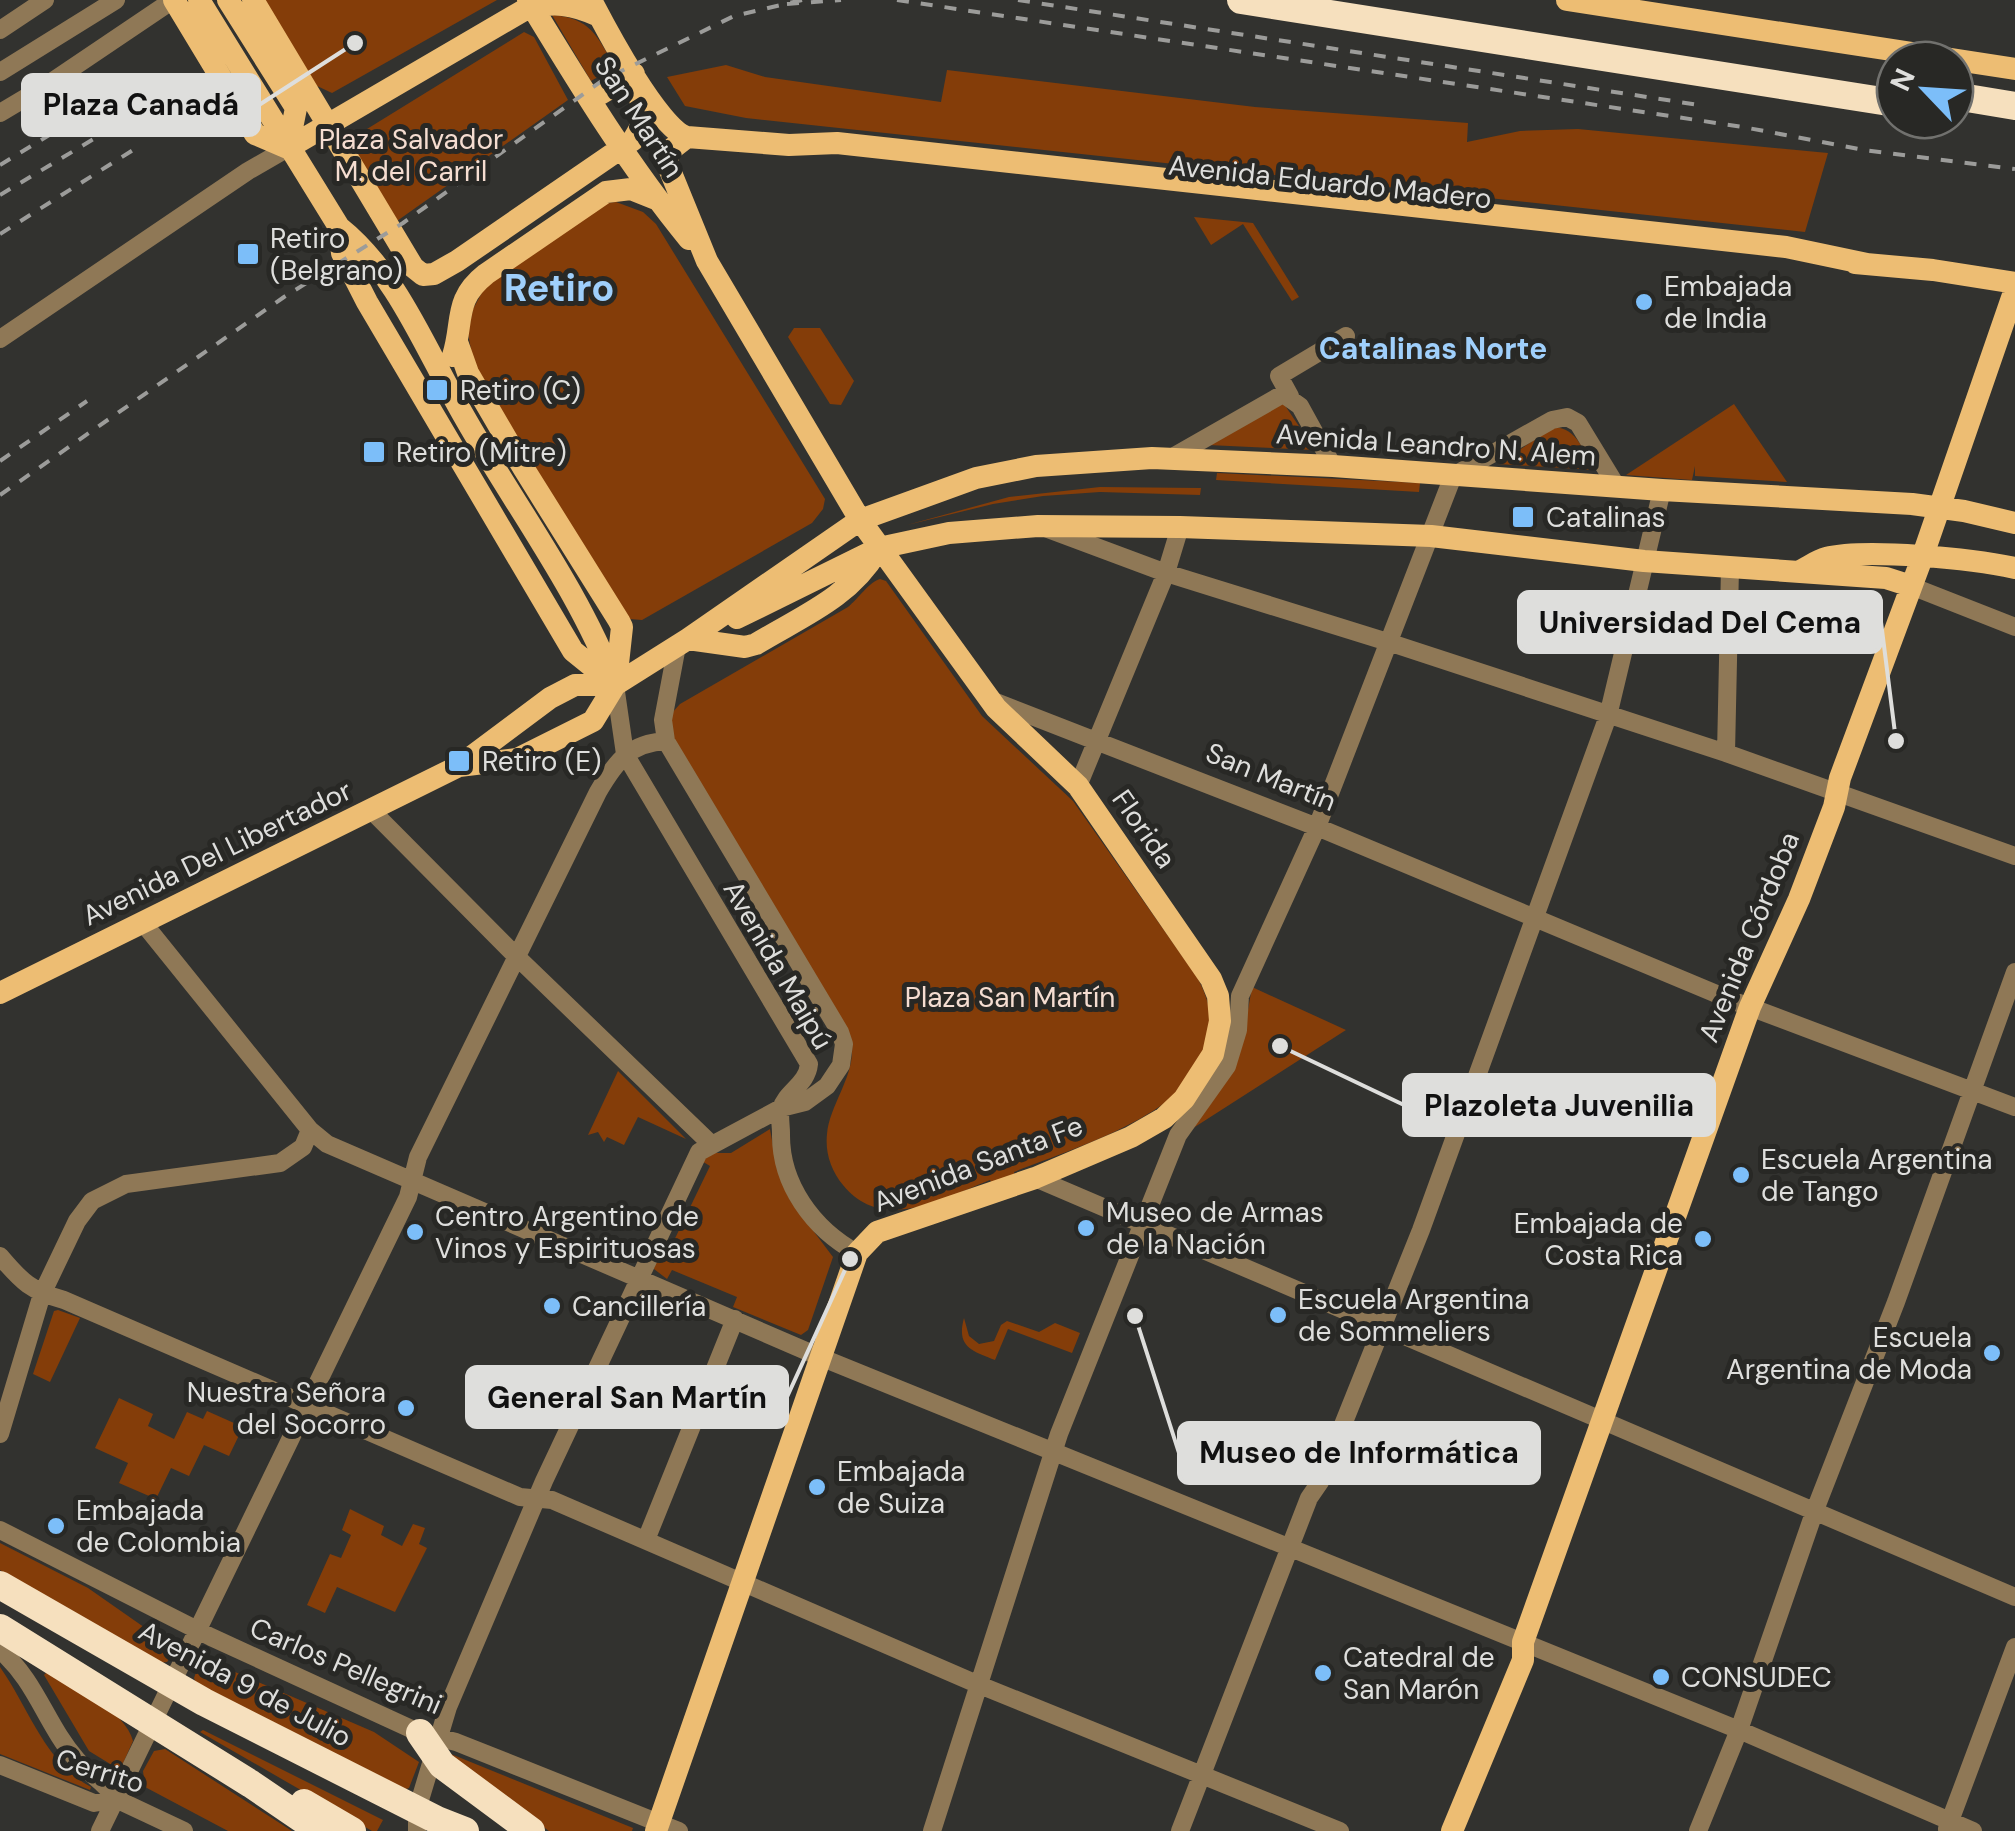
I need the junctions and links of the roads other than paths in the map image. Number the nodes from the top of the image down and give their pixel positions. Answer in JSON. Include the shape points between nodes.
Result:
{"nodes":[{"id":1,"x":45,"y":0,"type":"edge"},
{"id":2,"x":116,"y":0,"type":"edge"},
{"id":3,"x":174,"y":0,"type":"edge"},
{"id":4,"x":199,"y":0,"type":"edge"},
{"id":5,"x":228,"y":0,"type":"edge"},
{"id":6,"x":252,"y":0,"type":"edge"},
{"id":7,"x":1240,"y":0,"type":"edge"},
{"id":8,"x":1346,"y":0,"type":"edge"},
{"id":9,"x":1567,"y":0,"type":"edge"},
{"id":10,"x":1663,"y":0,"type":"edge"},
{"id":11,"x":530,"y":4,"type":"edge"},
{"id":12,"x":595,"y":8,"type":"edge"},
{"id":13,"x":0,"y":30,"type":"edge"},
{"id":14,"x":2015,"y":55,"type":"edge"},
{"id":15,"x":2015,"y":69,"type":"edge"},
{"id":16,"x":0,"y":72,"type":"edge"},
{"id":17,"x":636,"y":77,"type":"junction"},
{"id":18,"x":1875,"y":84,"type":"edge"},
{"id":19,"x":1975,"y":99,"type":"edge"},
{"id":20,"x":590,"y":100,"type":"junction"},
{"id":21,"x":1875,"y":100,"type":"edge"},
{"id":22,"x":2015,"y":106,"type":"edge"},
{"id":23,"x":0,"y":113,"type":"edge"},
{"id":24,"x":1975,"y":115,"type":"edge"},
{"id":25,"x":2015,"y":122,"type":"edge"},
{"id":26,"x":328,"y":125,"type":"junction"},
{"id":27,"x":687,"y":137,"type":"junction"},
{"id":28,"x":288,"y":148,"type":"junction"},
{"id":29,"x":622,"y":149,"type":"junction"},
{"id":30,"x":656,"y":200,"type":"junction"},
{"id":31,"x":589,"y":203,"type":"junction"},
{"id":32,"x":339,"y":227,"type":"junction"},
{"id":33,"x":707,"y":261,"type":"junction"},
{"id":34,"x":2015,"y":286,"type":"edge"},
{"id":35,"x":1346,"y":336,"type":"dead end"},
{"id":36,"x":0,"y":338,"type":"edge"},
{"id":37,"x":457,"y":342,"type":"junction"},
{"id":38,"x":441,"y":376,"type":"junction"},
{"id":39,"x":474,"y":382,"type":"junction"},
{"id":40,"x":1290,"y":396,"type":"junction"},
{"id":41,"x":1169,"y":459,"type":"junction"},
{"id":42,"x":1334,"y":466,"type":"junction"},
{"id":43,"x":1454,"y":476,"type":"junction"},
{"id":44,"x":1617,"y":487,"type":"junction"},
{"id":45,"x":1662,"y":490,"type":"junction"},
{"id":46,"x":1938,"y":506,"type":"junction"},
{"id":47,"x":860,"y":520,"type":"junction"},
{"id":48,"x":2015,"y":523,"type":"edge"},
{"id":49,"x":1038,"y":526,"type":"junction"},
{"id":50,"x":1180,"y":527,"type":"junction"},
{"id":51,"x":1431,"y":536,"type":"junction"},
{"id":52,"x":879,"y":548,"type":"junction"},
{"id":53,"x":1922,"y":558,"type":"junction"},
{"id":54,"x":1644,"y":561,"type":"junction"},
{"id":55,"x":1730,"y":568,"type":"junction"},
{"id":56,"x":2015,"y":568,"type":"edge"},
{"id":57,"x":1166,"y":573,"type":"junction"},
{"id":58,"x":1798,"y":573,"type":"junction"},
{"id":59,"x":1911,"y":586,"type":"junction"},
{"id":60,"x":2015,"y":628,"type":"edge"},
{"id":61,"x":1390,"y":642,"type":"junction"},
{"id":62,"x":683,"y":643,"type":"junction"},
{"id":63,"x":615,"y":685,"type":"junction"},
{"id":64,"x":990,"y":700,"type":"junction"},
{"id":65,"x":1608,"y":716,"type":"junction"},
{"id":66,"x":1097,"y":740,"type":"junction"},
{"id":67,"x":666,"y":741,"type":"junction"},
{"id":68,"x":1726,"y":753,"type":"junction"},
{"id":69,"x":625,"y":754,"type":"junction"},
{"id":70,"x":459,"y":766,"type":"junction"},
{"id":71,"x":1078,"y":786,"type":"junction"},
{"id":72,"x":1837,"y":792,"type":"junction"},
{"id":73,"x":370,"y":810,"type":"junction"},
{"id":74,"x":1317,"y":827,"type":"junction"},
{"id":75,"x":2015,"y":856,"type":"edge"},
{"id":76,"x":1535,"y":920,"type":"junction"},
{"id":77,"x":144,"y":924,"type":"junction"},
{"id":78,"x":516,"y":957,"type":"junction"},
{"id":79,"x":2015,"y":972,"type":"edge"},
{"id":80,"x":1216,"y":988,"type":"junction"},
{"id":81,"x":0,"y":993,"type":"edge"},
{"id":82,"x":1240,"y":996,"type":"junction"},
{"id":83,"x":1750,"y":1007,"type":"junction"},
{"id":84,"x":842,"y":1052,"type":"junction"},
{"id":85,"x":809,"y":1064,"type":"junction"},
{"id":86,"x":1973,"y":1091,"type":"junction"},
{"id":87,"x":2015,"y":1107,"type":"edge"},
{"id":88,"x":780,"y":1108,"type":"junction"},
{"id":89,"x":310,"y":1130,"type":"junction"},
{"id":90,"x":711,"y":1144,"type":"junction"},
{"id":91,"x":1035,"y":1178,"type":"junction"},
{"id":92,"x":411,"y":1180,"type":"junction"},
{"id":93,"x":1142,"y":1224,"type":"junction"},
{"id":94,"x":857,"y":1253,"type":"junction"},
{"id":95,"x":0,"y":1256,"type":"edge"},
{"id":96,"x":640,"y":1276,"type":"junction"},
{"id":97,"x":42,"y":1294,"type":"junction"},
{"id":98,"x":736,"y":1320,"type":"junction"},
{"id":99,"x":1382,"y":1325,"type":"junction"},
{"id":100,"x":820,"y":1356,"type":"junction"},
{"id":101,"x":305,"y":1403,"type":"junction"},
{"id":102,"x":1602,"y":1419,"type":"junction"},
{"id":103,"x":0,"y":1434,"type":"edge"},
{"id":104,"x":1053,"y":1452,"type":"junction"},
{"id":105,"x":536,"y":1500,"type":"junction"},
{"id":106,"x":1814,"y":1510,"type":"junction"},
{"id":107,"x":0,"y":1530,"type":"edge"},
{"id":108,"x":646,"y":1540,"type":"junction"},
{"id":109,"x":1289,"y":1548,"type":"junction"},
{"id":110,"x":742,"y":1583,"type":"junction"},
{"id":111,"x":0,"y":1585,"type":"edge"},
{"id":112,"x":2015,"y":1597,"type":"edge"},
{"id":113,"x":0,"y":1628,"type":"edge"},
{"id":114,"x":196,"y":1630,"type":"junction"},
{"id":115,"x":1523,"y":1642,"type":"junction"},
{"id":116,"x":2015,"y":1647,"type":"edge"},
{"id":117,"x":0,"y":1650,"type":"edge"},
{"id":118,"x":22,"y":1670,"type":"junction"},
{"id":119,"x":170,"y":1684,"type":"junction"},
{"id":120,"x":978,"y":1684,"type":"junction"},
{"id":121,"x":152,"y":1722,"type":"junction"},
{"id":122,"x":1740,"y":1730,"type":"junction"},
{"id":123,"x":431,"y":1742,"type":"junction"},
{"id":124,"x":0,"y":1765,"type":"edge"},
{"id":125,"x":1199,"y":1776,"type":"junction"},
{"id":126,"x":251,"y":1784,"type":"junction"},
{"id":127,"x":116,"y":1799,"type":"junction"},
{"id":128,"x":413,"y":1824,"type":"edge"},
{"id":129,"x":1948,"y":1826,"type":"edge"},
{"id":130,"x":665,"y":1828,"type":"edge"},
{"id":131,"x":100,"y":1831,"type":"edge"},
{"id":132,"x":184,"y":1831,"type":"edge"},
{"id":133,"x":320,"y":1831,"type":"edge"},
{"id":134,"x":352,"y":1831,"type":"edge"},
{"id":135,"x":465,"y":1831,"type":"edge"},
{"id":136,"x":531,"y":1831,"type":"edge"},
{"id":137,"x":932,"y":1831,"type":"edge"},
{"id":138,"x":1180,"y":1831,"type":"edge"},
{"id":139,"x":1340,"y":1831,"type":"edge"},
{"id":140,"x":1452,"y":1831,"type":"edge"},
{"id":141,"x":1698,"y":1831,"type":"edge"},
{"id":142,"x":1972,"y":1831,"type":"edge"}],
"edges":[{"from":1,"to":13,"type":"street"},
{"from":2,"to":16,"type":"street"},
{"from":3,"to":23,"type":"street"},
{"from":3,"to":28,"type":"main road","via":[[254,134]]},
{"from":4,"to":28,"type":"main road"},
{"from":5,"to":28,"type":"main road","via":[[296,108]]},
{"from":6,"to":26,"type":"main road"},
{"from":7,"to":21,"type":"highway"},
{"from":8,"to":18,"type":"highway"},
{"from":9,"to":15,"type":"main road"},
{"from":10,"to":14,"type":"main road"},
{"from":11,"to":12,"type":"main road"},
{"from":11,"to":20,"type":"main road","name":"San Martín"},
{"from":11,"to":26,"type":"main road"},
{"from":12,"to":17,"type":"main road","name":"San Martín"},
{"from":17,"to":20,"type":"main road"},
{"from":17,"to":27,"type":"main road","name":"San Martín","via":[[668,125]]},
{"from":17,"to":29,"type":"main road","via":[[642,126]]},
{"from":19,"to":22,"type":"highway"},
{"from":20,"to":29,"type":"main road","name":"San Martín"},
{"from":24,"to":25,"type":"highway"},
{"from":26,"to":28,"type":"main road"},
{"from":26,"to":29,"type":"main road","via":[[413,267],[425,275],[457,261]]},
{"from":27,"to":33,"type":"main road","name":"San Martín","via":[[667,163]]},
{"from":27,"to":34,"type":"main road","name":"Avenida Eduardo Madero","via":[[1788,262],[1867,264]]},
{"from":28,"to":32,"type":"main road"},
{"from":28,"to":36,"type":"street"},
{"from":29,"to":30,"type":"main road","name":"San Martín"},
{"from":29,"to":31,"type":"main road"},
{"from":30,"to":31,"type":"main road","via":[[618,189]]},
{"from":30,"to":33,"type":"main road","name":"San Martín"},
{"from":31,"to":37,"type":"main road","via":[[474,283],[459,314]]},
{"from":32,"to":38,"type":"main road","via":[[365,248]]},
{"from":32,"to":63,"type":"main road","via":[[342,253],[367,302],[573,651]]},
{"from":33,"to":47,"type":"main road","name":"San Martín"},
{"from":34,"to":46,"type":"main road","name":"Avenida Córdoba"},
{"from":35,"to":40,"type":"street","via":[[1279,376]]},
{"from":37,"to":38,"type":"main road"},
{"from":37,"to":39,"type":"main road"},
{"from":38,"to":39,"type":"main road"},
{"from":38,"to":63,"type":"main road","via":[[599,642]]},
{"from":39,"to":63,"type":"main road","via":[[622,626]]},
{"from":40,"to":41,"type":"street","via":[[1275,397]]},
{"from":40,"to":42,"type":"street"},
{"from":41,"to":42,"type":"main road","name":"Avenida Leandro N. Alem"},
{"from":41,"to":47,"type":"main road","name":"Avenida Leandro N. Alem","via":[[1062,463],[995,474]]},
{"from":42,"to":43,"type":"main road","name":"Avenida Leandro N. Alem"},
{"from":43,"to":44,"type":"main road","name":"Avenida Leandro N. Alem"},
{"from":43,"to":44,"type":"street","via":[[1568,417]]},
{"from":43,"to":51,"type":"street"},
{"from":44,"to":45,"type":"main road","name":"Avenida Leandro N. Alem"},
{"from":45,"to":46,"type":"main road","name":"Avenida Leandro N. Alem"},
{"from":45,"to":54,"type":"street"},
{"from":46,"to":48,"type":"main road","name":"Avenida Leandro N. Alem"},
{"from":46,"to":53,"type":"main road","name":"Avenida Córdoba"},
{"from":47,"to":52,"type":"main road","name":"San Martín"},
{"from":47,"to":62,"type":"main road","name":"Avenida Del Libertador"},
{"from":49,"to":50,"type":"main road"},
{"from":49,"to":52,"type":"main road","via":[[949,533]]},
{"from":49,"to":57,"type":"street"},
{"from":50,"to":51,"type":"main road"},
{"from":50,"to":57,"type":"street"},
{"from":51,"to":54,"type":"main road"},
{"from":51,"to":61,"type":"street"},
{"from":52,"to":62,"type":"main road","name":"Avenida Del Libertador"},
{"from":52,"to":64,"type":"main road","name":"San Martín"},
{"from":53,"to":56,"type":"main road"},
{"from":53,"to":58,"type":"main road","via":[[1824,558]]},
{"from":53,"to":59,"type":"main road","name":"Avenida Córdoba"},
{"from":54,"to":55,"type":"main road"},
{"from":54,"to":65,"type":"street"},
{"from":55,"to":58,"type":"main road"},
{"from":55,"to":68,"type":"street"},
{"from":57,"to":61,"type":"street"},
{"from":57,"to":66,"type":"street"},
{"from":58,"to":59,"type":"main road","via":[[1886,578]]},
{"from":59,"to":60,"type":"street"},
{"from":59,"to":72,"type":"main road","name":"Avenida Córdoba"},
{"from":61,"to":65,"type":"street"},
{"from":61,"to":74,"type":"street"},
{"from":62,"to":63,"type":"main road","name":"Avenida Del Libertador"},
{"from":62,"to":67,"type":"street","via":[[664,720]]},
{"from":63,"to":69,"type":"street","name":"Avenida Maipú"},
{"from":63,"to":70,"type":"main road","name":"Avenida Del Libertador","via":[[576,685],[550,698]]},
{"from":63,"to":70,"type":"main road","name":"Avenida Del Libertador","via":[[593,721],[570,735],[512,760]]},
{"from":64,"to":66,"type":"street","name":"San Martín"},
{"from":64,"to":71,"type":"main road","name":"Florida"},
{"from":65,"to":68,"type":"street"},
{"from":65,"to":76,"type":"street"},
{"from":66,"to":71,"type":"street"},
{"from":66,"to":74,"type":"street","name":"San Martín"},
{"from":67,"to":69,"type":"street","via":[[636,745]]},
{"from":67,"to":84,"type":"street","via":[[840,1032]]},
{"from":68,"to":72,"type":"street"},
{"from":69,"to":78,"type":"street","via":[[598,792]]},
{"from":69,"to":85,"type":"street","name":"Avenida Maipú"},
{"from":70,"to":73,"type":"main road","name":"Avenida Del Libertador"},
{"from":71,"to":80,"type":"main road","name":"Florida"},
{"from":72,"to":75,"type":"street"},
{"from":72,"to":83,"type":"main road","name":"Avenida Córdoba"},
{"from":73,"to":77,"type":"main road","name":"Avenida Del Libertador"},
{"from":73,"to":78,"type":"street"},
{"from":74,"to":76,"type":"street","name":"San Martín"},
{"from":74,"to":82,"type":"street"},
{"from":76,"to":83,"type":"street","name":"San Martín"},
{"from":76,"to":99,"type":"street"},
{"from":77,"to":81,"type":"main road","name":"Avenida Del Libertador"},
{"from":77,"to":89,"type":"street"},
{"from":78,"to":90,"type":"street"},
{"from":78,"to":92,"type":"street"},
{"from":79,"to":86,"type":"street"},
{"from":80,"to":82,"type":"street"},
{"from":80,"to":91,"type":"main road","name":"Avenida Santa Fe","via":[[1214,1054],[1184,1099],[1144,1131]]},
{"from":82,"to":93,"type":"street","via":[[1227,1066],[1178,1135]]},
{"from":83,"to":86,"type":"street","name":"San Martín"},
{"from":83,"to":102,"type":"main road","name":"Avenida Córdoba"},
{"from":84,"to":85,"type":"street"},
{"from":84,"to":88,"type":"street","via":[[842,1065],[827,1086],[805,1102]]},
{"from":85,"to":88,"type":"street","name":"Avenida Maipú","via":[[808,1076]]},
{"from":86,"to":87,"type":"street","name":"San Martín"},
{"from":86,"to":106,"type":"street"},
{"from":88,"to":90,"type":"street"},
{"from":88,"to":94,"type":"street","via":[[790,1183],[829,1235]]},
{"from":89,"to":92,"type":"street","via":[[327,1144]]},
{"from":89,"to":97,"type":"street","via":[[303,1147],[280,1163],[126,1184],[92,1201]]},
{"from":90,"to":96,"type":"street","via":[[699,1152]]},
{"from":91,"to":93,"type":"street"},
{"from":91,"to":94,"type":"main road","name":"Avenida Santa Fe","via":[[878,1232]]},
{"from":92,"to":96,"type":"street"},
{"from":92,"to":101,"type":"street"},
{"from":93,"to":99,"type":"street"},
{"from":93,"to":104,"type":"street"},
{"from":94,"to":100,"type":"main road"},
{"from":95,"to":97,"type":"street","via":[[24,1286]]},
{"from":96,"to":98,"type":"street"},
{"from":96,"to":105,"type":"street"},
{"from":97,"to":101,"type":"street"},
{"from":97,"to":103,"type":"street"},
{"from":98,"to":100,"type":"street"},
{"from":98,"to":108,"type":"street"},
{"from":99,"to":102,"type":"street"},
{"from":99,"to":109,"type":"street"},
{"from":100,"to":104,"type":"street"},
{"from":100,"to":110,"type":"main road"},
{"from":101,"to":105,"type":"street"},
{"from":101,"to":114,"type":"street"},
{"from":102,"to":106,"type":"street"},
{"from":102,"to":115,"type":"main road","name":"Avenida Córdoba"},
{"from":104,"to":109,"type":"street"},
{"from":104,"to":120,"type":"street"},
{"from":105,"to":108,"type":"street","via":[[552,1500]]},
{"from":105,"to":123,"type":"street"},
{"from":106,"to":112,"type":"street"},
{"from":106,"to":122,"type":"street"},
{"from":107,"to":114,"type":"street","name":"Carlos Pellegrini"},
{"from":108,"to":110,"type":"street"},
{"from":109,"to":115,"type":"street"},
{"from":109,"to":125,"type":"street"},
{"from":110,"to":120,"type":"street"},
{"from":110,"to":130,"type":"main road"},
{"from":111,"to":119,"type":"highway","name":"Avenida 9 de Julio"},
{"from":113,"to":118,"type":"highway"},
{"from":113,"to":121,"type":"highway"},
{"from":114,"to":119,"type":"street"},
{"from":114,"to":123,"type":"street","name":"Carlos Pellegrini"},
{"from":115,"to":122,"type":"street"},
{"from":115,"to":140,"type":"main road","name":"Avenida Córdoba","via":[[1523,1660]]},
{"from":116,"to":129,"type":"street"},
{"from":117,"to":118,"type":"street"},
{"from":118,"to":127,"type":"street","via":[[71,1752]]},
{"from":119,"to":121,"type":"street"},
{"from":119,"to":128,"type":"highway","name":"Avenida 9 de Julio"},
{"from":120,"to":125,"type":"street"},
{"from":120,"to":137,"type":"street"},
{"from":121,"to":126,"type":"highway"},
{"from":121,"to":127,"type":"street"},
{"from":122,"to":129,"type":"street"},
{"from":122,"to":141,"type":"street"},
{"from":123,"to":128,"type":"street"},
{"from":123,"to":130,"type":"street","name":"Carlos Pellegrini"},
{"from":123,"to":136,"type":"highway"},
{"from":124,"to":127,"type":"street","name":"Cerrito","via":[[94,1803]]},
{"from":125,"to":138,"type":"street"},
{"from":125,"to":139,"type":"street"},
{"from":126,"to":133,"type":"highway"},
{"from":126,"to":134,"type":"highway","via":[[306,1804]]},
{"from":127,"to":131,"type":"street"},
{"from":127,"to":132,"type":"street","name":"Cerrito"},
{"from":128,"to":135,"type":"highway","name":"Avenida 9 de Julio"},
{"from":129,"to":142,"type":"street"}]}
